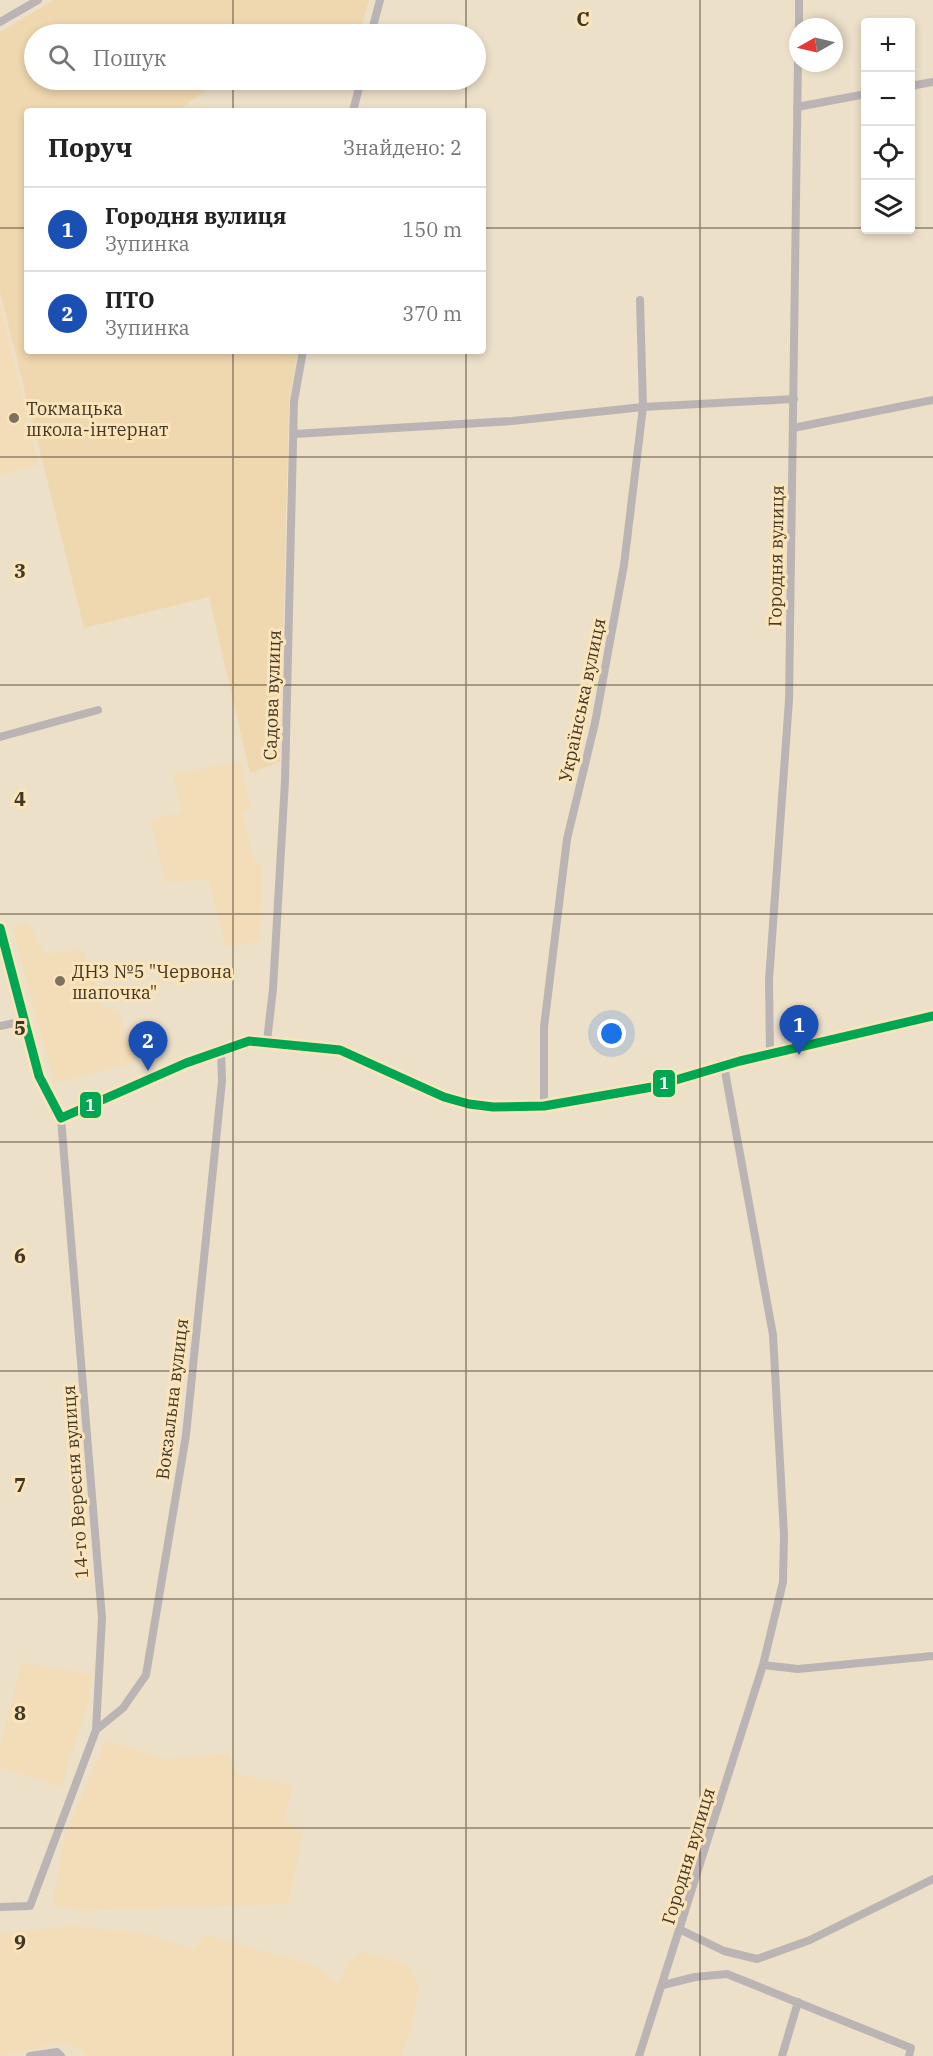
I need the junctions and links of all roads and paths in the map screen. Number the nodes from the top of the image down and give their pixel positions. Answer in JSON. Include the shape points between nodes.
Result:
{"nodes":[{"id":1,"x":38,"y":0,"type":"edge"},
{"id":2,"x":380,"y":0,"type":"edge"},
{"id":3,"x":799,"y":0,"type":"edge"},
{"id":4,"x":799,"y":18,"type":"edge"},
{"id":5,"x":0,"y":22,"type":"edge"},
{"id":6,"x":374,"y":24,"type":"edge"},
{"id":7,"x":798,"y":72,"type":"edge"},
{"id":8,"x":933,"y":82,"type":"edge"},
{"id":9,"x":915,"y":85,"type":"edge"},
{"id":10,"x":358,"y":90,"type":"edge"},
{"id":11,"x":861,"y":95,"type":"edge"},
{"id":12,"x":797,"y":107,"type":"junction"},
{"id":13,"x":354,"y":108,"type":"edge"},
{"id":14,"x":640,"y":300,"type":"dead end"},
{"id":15,"x":302,"y":354,"type":"edge"},
{"id":16,"x":794,"y":399,"type":"junction"},
{"id":17,"x":933,"y":400,"type":"edge"},
{"id":18,"x":644,"y":407,"type":"junction"},
{"id":19,"x":793,"y":428,"type":"junction"},
{"id":20,"x":294,"y":434,"type":"junction"},
{"id":21,"x":98,"y":710,"type":"dead end"},
{"id":22,"x":0,"y":737,"type":"edge"},
{"id":23,"x":0,"y":928,"type":"edge"},
{"id":24,"x":933,"y":1016,"type":"edge"},
{"id":25,"x":24,"y":1021,"type":"junction"},
{"id":26,"x":0,"y":1026,"type":"edge"},
{"id":27,"x":267,"y":1041,"type":"junction"},
{"id":28,"x":221,"y":1050,"type":"junction"},
{"id":29,"x":770,"y":1054,"type":"junction"},
{"id":30,"x":724,"y":1066,"type":"junction"},
{"id":31,"x":544,"y":1106,"type":"junction"},
{"id":32,"x":61,"y":1118,"type":"junction"},
{"id":33,"x":933,"y":1656,"type":"edge"},
{"id":34,"x":763,"y":1665,"type":"junction"},
{"id":35,"x":96,"y":1730,"type":"junction"},
{"id":36,"x":933,"y":1879,"type":"edge"},
{"id":37,"x":0,"y":1907,"type":"edge"},
{"id":38,"x":681,"y":1930,"type":"junction"},
{"id":39,"x":663,"y":1985,"type":"junction"},
{"id":40,"x":798,"y":2002,"type":"junction"},
{"id":41,"x":910,"y":2052,"type":"edge"},
{"id":42,"x":58,"y":2055,"type":"edge"},
{"id":43,"x":30,"y":2056,"type":"edge"},
{"id":44,"x":639,"y":2056,"type":"edge"},
{"id":45,"x":782,"y":2056,"type":"edge"}],
"edges":[{"from":1,"to":5,"type":"street"},
{"from":2,"to":6,"type":"street"},
{"from":3,"to":4,"type":"street"},
{"from":7,"to":12,"type":"street","name":"Городня вулиця"},
{"from":8,"to":9,"type":"street"},
{"from":10,"to":13,"type":"street"},
{"from":11,"to":12,"type":"street"},
{"from":12,"to":16,"type":"street","name":"Городня вулиця"},
{"from":14,"to":18,"type":"street","name":"Українська вулиця"},
{"from":15,"to":20,"type":"street","name":"Садова вулиця","via":[[294,401]]},
{"from":16,"to":18,"type":"street"},
{"from":16,"to":19,"type":"street","name":"Городня вулиця"},
{"from":17,"to":19,"type":"street"},
{"from":18,"to":20,"type":"street","via":[[512,421]]},
{"from":18,"to":31,"type":"street","name":"Українська вулиця","via":[[624,565],[596,723],[567,839],[544,1027]]},
{"from":19,"to":29,"type":"street","name":"Городня вулиця","via":[[789,700],[769,980]]},
{"from":20,"to":27,"type":"street","name":"Садова вулиця","via":[[285,781]]},
{"from":21,"to":22,"type":"street"},
{"from":23,"to":25,"type":"street","name":"14-го Вересня вулиця"},
{"from":24,"to":29,"type":"street"},
{"from":25,"to":26,"type":"street"},
{"from":25,"to":32,"type":"street","name":"14-го Вересня вулиця","via":[[39,1076]]},
{"from":27,"to":28,"type":"street","via":[[249,1041]]},
{"from":27,"to":31,"type":"street","via":[[340,1050],[444,1097],[493,1107]]},
{"from":28,"to":32,"type":"street"},
{"from":28,"to":35,"type":"street","name":"Вокзальна вулиця","via":[[222,1081],[186,1435],[153,1640],[146,1675],[123,1708]]},
{"from":29,"to":30,"type":"street"},
{"from":30,"to":31,"type":"street","via":[[652,1087]]},
{"from":30,"to":34,"type":"street","name":"Городня вулиця","via":[[772,1335],[784,1535],[783,1582]]},
{"from":32,"to":35,"type":"street","name":"14-го Вересня вулиця","via":[[102,1618]]},
{"from":33,"to":34,"type":"street","via":[[798,1669]]},
{"from":34,"to":38,"type":"street","name":"Городня вулиця"},
{"from":35,"to":37,"type":"street","name":"14-го Вересня вулиця","via":[[30,1906]]},
{"from":36,"to":38,"type":"street","via":[[810,1940],[757,1959],[724,1951]]},
{"from":38,"to":39,"type":"street","name":"Городня вулиця"},
{"from":39,"to":40,"type":"street","via":[[727,1974]]},
{"from":39,"to":44,"type":"street","name":"Городня вулиця"},
{"from":40,"to":41,"type":"street"},
{"from":40,"to":45,"type":"street"},
{"from":42,"to":43,"type":"street"}]}
